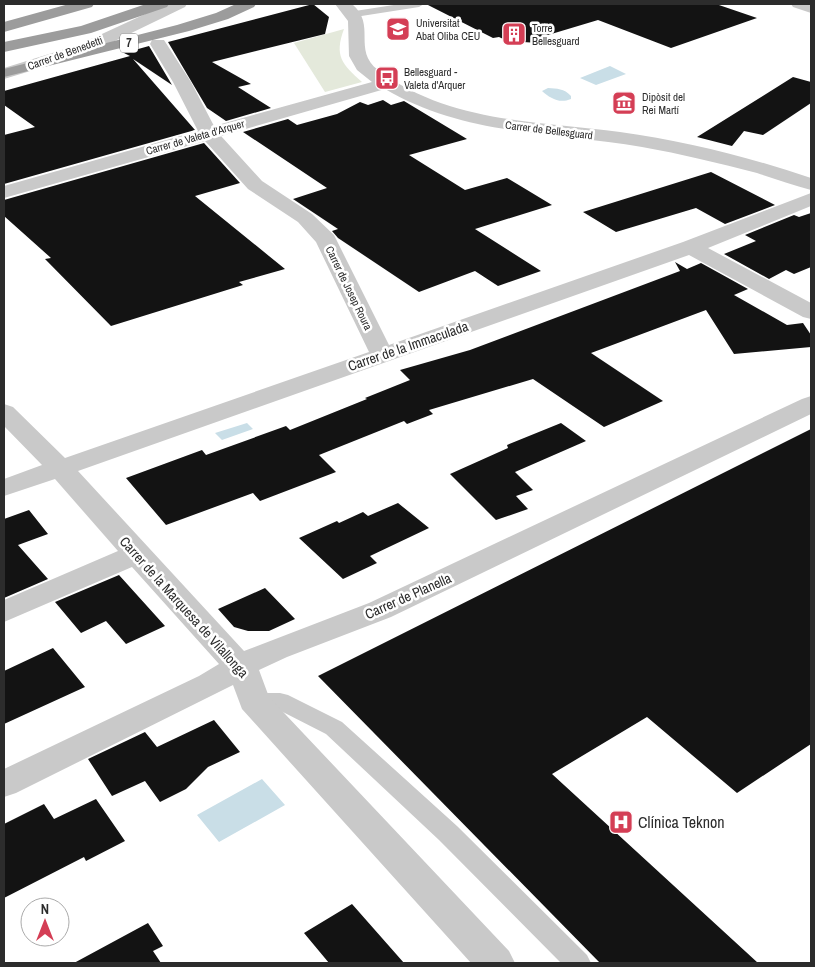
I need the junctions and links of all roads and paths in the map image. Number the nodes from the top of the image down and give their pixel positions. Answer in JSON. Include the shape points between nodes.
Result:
{"nodes":[{"id":1,"x":42,"y":4,"type":"edge"},
{"id":2,"x":86,"y":4,"type":"edge"},
{"id":3,"x":161,"y":4,"type":"edge"},
{"id":4,"x":179,"y":4,"type":"edge"},
{"id":5,"x":248,"y":4,"type":"edge"},
{"id":6,"x":419,"y":4,"type":"edge"},
{"id":7,"x":799,"y":4,"type":"edge"},
{"id":8,"x":811,"y":8,"type":"edge"},
{"id":9,"x":349,"y":9,"type":"edge"},
{"id":10,"x":4,"y":15,"type":"edge"},
{"id":11,"x":4,"y":27,"type":"edge"},
{"id":12,"x":158,"y":44,"type":"dead end"},
{"id":13,"x":4,"y":47,"type":"edge"},
{"id":14,"x":5,"y":74,"type":"edge"},
{"id":15,"x":387,"y":84,"type":"junction"},
{"id":16,"x":208,"y":133,"type":"junction"},
{"id":17,"x":811,"y":184,"type":"edge"},
{"id":18,"x":4,"y":192,"type":"edge"},
{"id":19,"x":811,"y":200,"type":"edge"},
{"id":20,"x":691,"y":247,"type":"junction"},
{"id":21,"x":811,"y":312,"type":"edge"},
{"id":22,"x":383,"y":355,"type":"junction"},
{"id":23,"x":811,"y":404,"type":"edge"},
{"id":24,"x":4,"y":412,"type":"edge"},
{"id":25,"x":60,"y":468,"type":"junction"},
{"id":26,"x":4,"y":488,"type":"edge"},
{"id":27,"x":137,"y":554,"type":"junction"},
{"id":28,"x":4,"y":612,"type":"edge"},
{"id":29,"x":240,"y":666,"type":"junction"},
{"id":30,"x":254,"y":701,"type":"junction"},
{"id":31,"x":4,"y":784,"type":"edge"},
{"id":32,"x":495,"y":963,"type":"edge"},
{"id":33,"x":578,"y":963,"type":"edge"}],
"edges":[{"from":1,"to":10,"type":"highway"},
{"from":2,"to":11,"type":"highway"},
{"from":3,"to":13,"type":"highway","number":"7","via":[[85,30]]},
{"from":4,"to":14,"type":"street","name":"Carrer de Benedetti","via":[[84,49]]},
{"from":5,"to":14,"type":"highway","number":"7","via":[[183,28]]},
{"from":6,"to":9,"type":"lane"},
{"from":7,"to":8,"type":"street"},
{"from":9,"to":15,"type":"street","name":"Carrer de Bellesguard","via":[[358,24],[356,51],[361,63]]},
{"from":12,"to":16,"type":"street","name":"Carrer de Josep Roura"},
{"from":15,"to":16,"type":"street","name":"Carrer de Valeta d'Arquer"},
{"from":15,"to":17,"type":"street","name":"Carrer de Bellesguard","via":[[438,107],[496,124],[654,144],[742,163]]},
{"from":16,"to":18,"type":"street","name":"Carrer de Valeta d'Arquer"},
{"from":16,"to":22,"type":"street","name":"Carrer de Josep Roura","via":[[256,185],[305,218],[326,240]]},
{"from":19,"to":20,"type":"street","name":"Carrer de la Immaculada"},
{"from":20,"to":21,"type":"street"},
{"from":20,"to":22,"type":"street","name":"Carrer de la Immaculada"},
{"from":22,"to":25,"type":"street","name":"Carrer de la Immaculada"},
{"from":23,"to":29,"type":"street","name":"Carrer de Planella","via":[[380,610]]},
{"from":24,"to":25,"type":"street","name":"Carrer de la Marquesa de Vilallonga"},
{"from":25,"to":26,"type":"street","name":"Carrer de la Immaculada"},
{"from":25,"to":27,"type":"street","name":"Carrer de la Marquesa de Vilallonga"},
{"from":27,"to":28,"type":"street"},
{"from":27,"to":29,"type":"street","name":"Carrer de la Marquesa de Vilallonga"},
{"from":29,"to":30,"type":"street","name":"Carrer de la Marquesa de Vilallonga","via":[[250,681]]},
{"from":29,"to":31,"type":"street","name":"Carrer de Planella","via":[[210,684]]},
{"from":30,"to":32,"type":"street","name":"Carrer de la Marquesa de Vilallonga"},
{"from":30,"to":33,"type":"lane","via":[[280,701],[334,728],[448,833]]}]}
